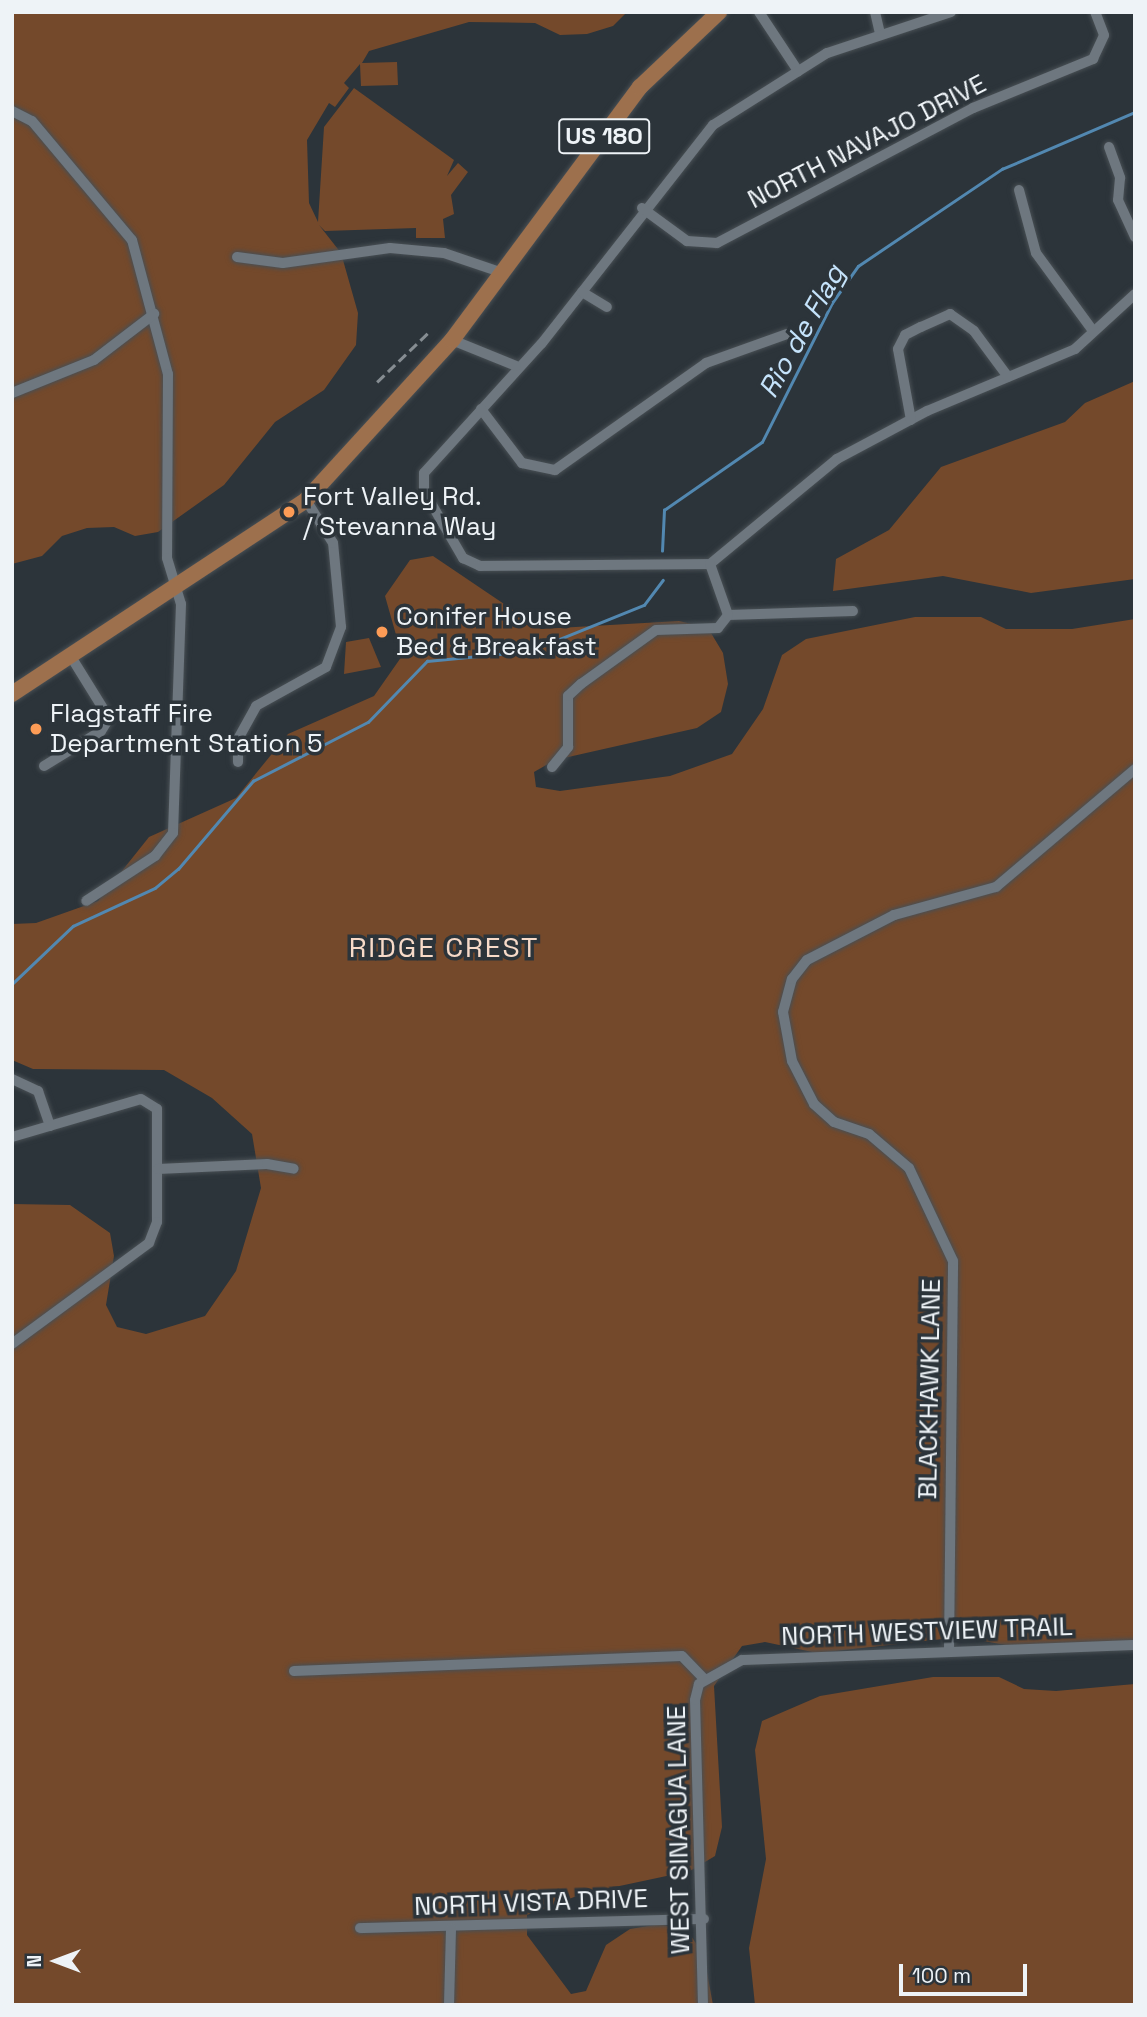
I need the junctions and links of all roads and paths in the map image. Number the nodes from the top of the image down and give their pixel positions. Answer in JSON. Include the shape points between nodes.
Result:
{"nodes":[{"id":1,"x":719,"y":12,"type":"edge"},
{"id":2,"x":760,"y":12,"type":"edge"},
{"id":3,"x":875,"y":12,"type":"edge"},
{"id":4,"x":951,"y":12,"type":"edge"},
{"id":5,"x":1095,"y":12,"type":"edge"},
{"id":6,"x":880,"y":33,"type":"junction"},
{"id":7,"x":798,"y":71,"type":"junction"},
{"id":8,"x":12,"y":110,"type":"edge"},
{"id":9,"x":1109,"y":147,"type":"dead end"},
{"id":10,"x":1019,"y":190,"type":"dead end"},
{"id":11,"x":642,"y":208,"type":"junction"},
{"id":12,"x":1135,"y":237,"type":"edge"},
{"id":13,"x":237,"y":257,"type":"dead end"},
{"id":14,"x":503,"y":273,"type":"junction"},
{"id":15,"x":582,"y":292,"type":"junction"},
{"id":16,"x":1135,"y":294,"type":"edge"},
{"id":17,"x":607,"y":307,"type":"dead end"},
{"id":18,"x":154,"y":314,"type":"junction"},
{"id":19,"x":1093,"y":331,"type":"junction"},
{"id":20,"x":787,"y":334,"type":"dead end"},
{"id":21,"x":452,"y":340,"type":"junction"},
{"id":22,"x":516,"y":366,"type":"junction"},
{"id":23,"x":1008,"y":377,"type":"junction"},
{"id":24,"x":12,"y":393,"type":"edge"},
{"id":25,"x":481,"y":409,"type":"junction"},
{"id":26,"x":911,"y":419,"type":"junction"},
{"id":27,"x":306,"y":500,"type":"junction"},
{"id":28,"x":710,"y":564,"type":"junction"},
{"id":29,"x":179,"y":586,"type":"junction"},
{"id":30,"x":853,"y":611,"type":"dead end"},
{"id":31,"x":728,"y":615,"type":"junction"},
{"id":32,"x":70,"y":655,"type":"junction"},
{"id":33,"x":12,"y":694,"type":"edge"},
{"id":34,"x":238,"y":762,"type":"dead end"},
{"id":35,"x":44,"y":766,"type":"dead end"},
{"id":36,"x":552,"y":767,"type":"dead end"},
{"id":37,"x":1135,"y":769,"type":"edge"},
{"id":38,"x":86,"y":901,"type":"dead end"},
{"id":39,"x":12,"y":1079,"type":"edge"},
{"id":40,"x":50,"y":1126,"type":"junction"},
{"id":41,"x":12,"y":1137,"type":"edge"},
{"id":42,"x":158,"y":1169,"type":"junction"},
{"id":43,"x":294,"y":1169,"type":"dead end"},
{"id":44,"x":12,"y":1344,"type":"edge"},
{"id":45,"x":1135,"y":1645,"type":"edge"},
{"id":46,"x":949,"y":1650,"type":"junction"},
{"id":47,"x":723,"y":1668,"type":"joint"},
{"id":48,"x":294,"y":1671,"type":"dead end"},
{"id":49,"x":705,"y":1679,"type":"junction"},
{"id":50,"x":704,"y":1919,"type":"junction"},
{"id":51,"x":360,"y":1928,"type":"dead end"},
{"id":52,"x":451,"y":1928,"type":"junction"},
{"id":53,"x":449,"y":2005,"type":"edge"},
{"id":54,"x":703,"y":2005,"type":"edge"}],
"edges":[{"from":1,"to":14,"type":"main road","number":"US 180","via":[[640,87]]},
{"from":2,"to":7,"type":"street"},
{"from":3,"to":6,"type":"street"},
{"from":4,"to":6,"type":"street"},
{"from":5,"to":11,"type":"street","name":"NORTH NAVAJO DRIVE","via":[[1104,35],[1093,60],[973,108],[717,243],[687,241]]},
{"from":6,"to":7,"type":"street"},
{"from":7,"to":11,"type":"street","via":[[713,125]]},
{"from":8,"to":18,"type":"street","via":[[32,121],[132,240]]},
{"from":9,"to":12,"type":"street","via":[[1120,178],[1118,200]]},
{"from":10,"to":19,"type":"street","via":[[1036,253]]},
{"from":11,"to":15,"type":"street"},
{"from":13,"to":14,"type":"street","via":[[283,263],[390,248],[444,253]]},
{"from":14,"to":21,"type":"main road","number":"US 180"},
{"from":15,"to":17,"type":"street"},
{"from":15,"to":22,"type":"street"},
{"from":16,"to":19,"type":"street"},
{"from":18,"to":24,"type":"street","via":[[94,360]]},
{"from":18,"to":29,"type":"street","via":[[167,374],[167,558]]},
{"from":19,"to":23,"type":"street","via":[[1053,360]]},
{"from":20,"to":25,"type":"street","via":[[706,363],[555,471],[522,463]]},
{"from":21,"to":22,"type":"street"},
{"from":21,"to":27,"type":"main road","number":"US 180"},
{"from":22,"to":25,"type":"street"},
{"from":23,"to":26,"type":"street"},
{"from":23,"to":26,"type":"street","via":[[974,331],[950,314],[940,318],[905,335],[898,349]]},
{"from":25,"to":28,"type":"street","via":[[424,473],[424,491],[470,564]]},
{"from":26,"to":28,"type":"street","via":[[837,459]]},
{"from":27,"to":29,"type":"main road","number":"US 180"},
{"from":27,"to":34,"type":"street","via":[[333,543],[341,627],[326,667],[256,706],[238,739]]},
{"from":28,"to":31,"type":"street"},
{"from":29,"to":32,"type":"main road","number":"US 180"},
{"from":29,"to":38,"type":"street","via":[[173,833],[155,856]]},
{"from":30,"to":31,"type":"street"},
{"from":31,"to":36,"type":"street","via":[[718,628],[656,630],[581,684],[568,696],[568,747]]},
{"from":32,"to":33,"type":"main road","number":"US 180"},
{"from":32,"to":35,"type":"street","via":[[108,718],[101,731]]},
{"from":37,"to":46,"type":"street","name":"BLACKHAWK LANE","via":[[996,887],[894,915],[807,960],[792,979],[783,1012],[792,1061],[814,1104],[834,1122],[869,1134],[909,1168],[953,1261]]},
{"from":39,"to":40,"type":"street","via":[[38,1091]]},
{"from":40,"to":41,"type":"street"},
{"from":40,"to":42,"type":"street","via":[[132,1101],[150,1101],[157,1109]]},
{"from":42,"to":43,"type":"street"},
{"from":42,"to":44,"type":"street","via":[[157,1222],[149,1243]]},
{"from":45,"to":46,"type":"street","name":"NORTH WESTVIEW TRAIL"},
{"from":46,"to":47,"type":"street","name":"NORTH WESTVIEW TRAIL","via":[[742,1660]]},
{"from":47,"to":49,"type":"street","name":"WEST SINAGUA LANE"},
{"from":48,"to":49,"type":"street","via":[[682,1656]]},
{"from":49,"to":50,"type":"street","name":"WEST SINAGUA LANE","via":[[695,1700]]},
{"from":50,"to":52,"type":"street","name":"NORTH VISTA DRIVE"},
{"from":50,"to":54,"type":"street","name":"WEST SINAGUA LANE"},
{"from":51,"to":52,"type":"street","name":"NORTH VISTA DRIVE"},
{"from":52,"to":53,"type":"street"}]}
